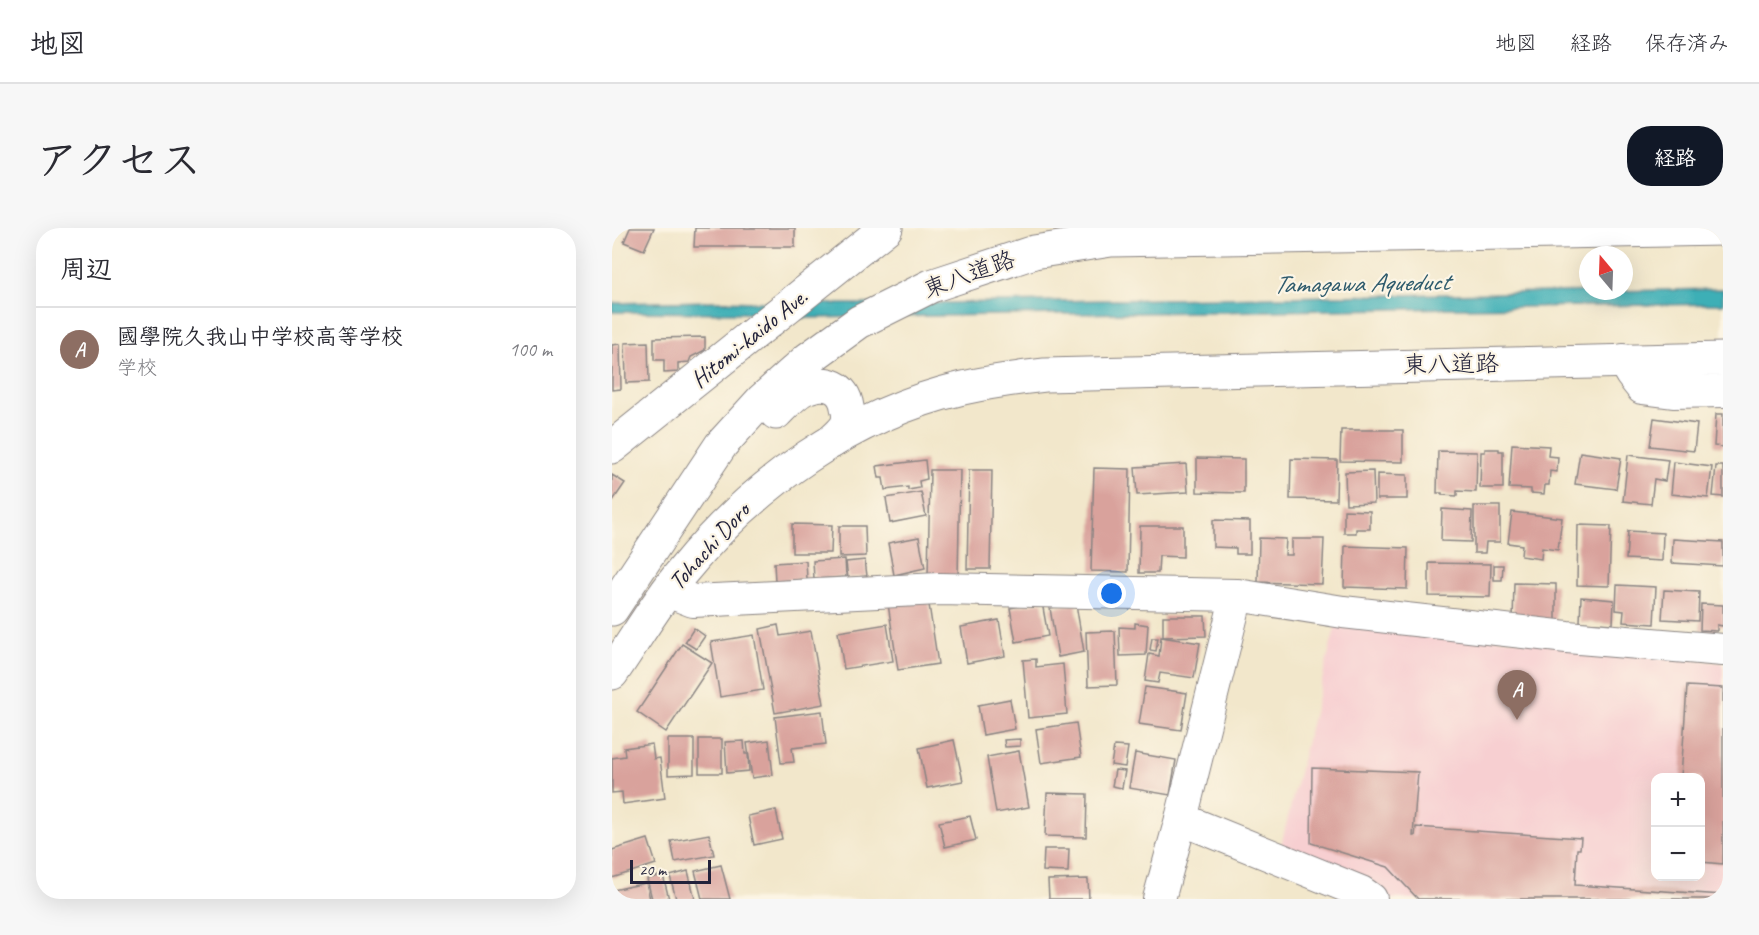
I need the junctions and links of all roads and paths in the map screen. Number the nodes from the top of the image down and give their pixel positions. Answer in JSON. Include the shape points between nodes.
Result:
{"nodes":[{"id":1,"x":886,"y":228,"type":"edge"},
{"id":2,"x":1659,"y":229,"type":"edge"},
{"id":3,"x":1723,"y":229,"type":"edge"},
{"id":4,"x":1565,"y":230,"type":"edge"},
{"id":5,"x":1111,"y":234,"type":"edge"},
{"id":6,"x":1723,"y":359,"type":"edge"},
{"id":7,"x":1623,"y":360,"type":"junction"},
{"id":8,"x":1723,"y":391,"type":"edge"},
{"id":9,"x":831,"y":442,"type":"junction"},
{"id":10,"x":612,"y":447,"type":"edge"},
{"id":11,"x":683,"y":500,"type":"junction"},
{"id":12,"x":668,"y":591,"type":"junction"},
{"id":13,"x":1237,"y":595,"type":"junction"},
{"id":14,"x":613,"y":607,"type":"edge"},
{"id":15,"x":1723,"y":650,"type":"edge"},
{"id":16,"x":612,"y":674,"type":"edge"},
{"id":17,"x":1181,"y":819,"type":"junction"},
{"id":18,"x":1159,"y":899,"type":"edge"},
{"id":19,"x":1371,"y":899,"type":"edge"}],
"edges":[{"from":1,"to":10,"type":"main road","name":"Hitomi-kaido Ave."},
{"from":2,"to":3,"type":"main road","name":"東八道路"},
{"from":2,"to":4,"type":"main road","name":"東八道路"},
{"from":4,"to":5,"type":"main road","name":"東八道路"},
{"from":5,"to":11,"type":"main road","name":"東八道路","via":[[966,273],[859,322],[808,359],[762,400],[721,445]]},
{"from":6,"to":7,"type":"main road","name":"東八道路"},
{"from":7,"to":8,"type":"street","via":[[1642,388]]},
{"from":7,"to":9,"type":"main road","name":"東八道路","via":[[1044,375],[962,388],[925,399]]},
{"from":9,"to":11,"type":"main road","via":[[847,424],[849,415],[843,394],[830,385],[807,387],[786,403],[735,459]]},
{"from":9,"to":12,"type":"main road","name":"Tohachi Doro","via":[[771,482],[728,520]]},
{"from":11,"to":14,"type":"main road","name":"Tohachi Doro"},
{"from":12,"to":13,"type":"street","via":[[693,601],[939,589]]},
{"from":12,"to":16,"type":"main road","name":"Tohachi Doro"},
{"from":13,"to":15,"type":"street","via":[[1343,612]]},
{"from":13,"to":17,"type":"street"},
{"from":17,"to":18,"type":"street"},
{"from":17,"to":19,"type":"street"}]}
